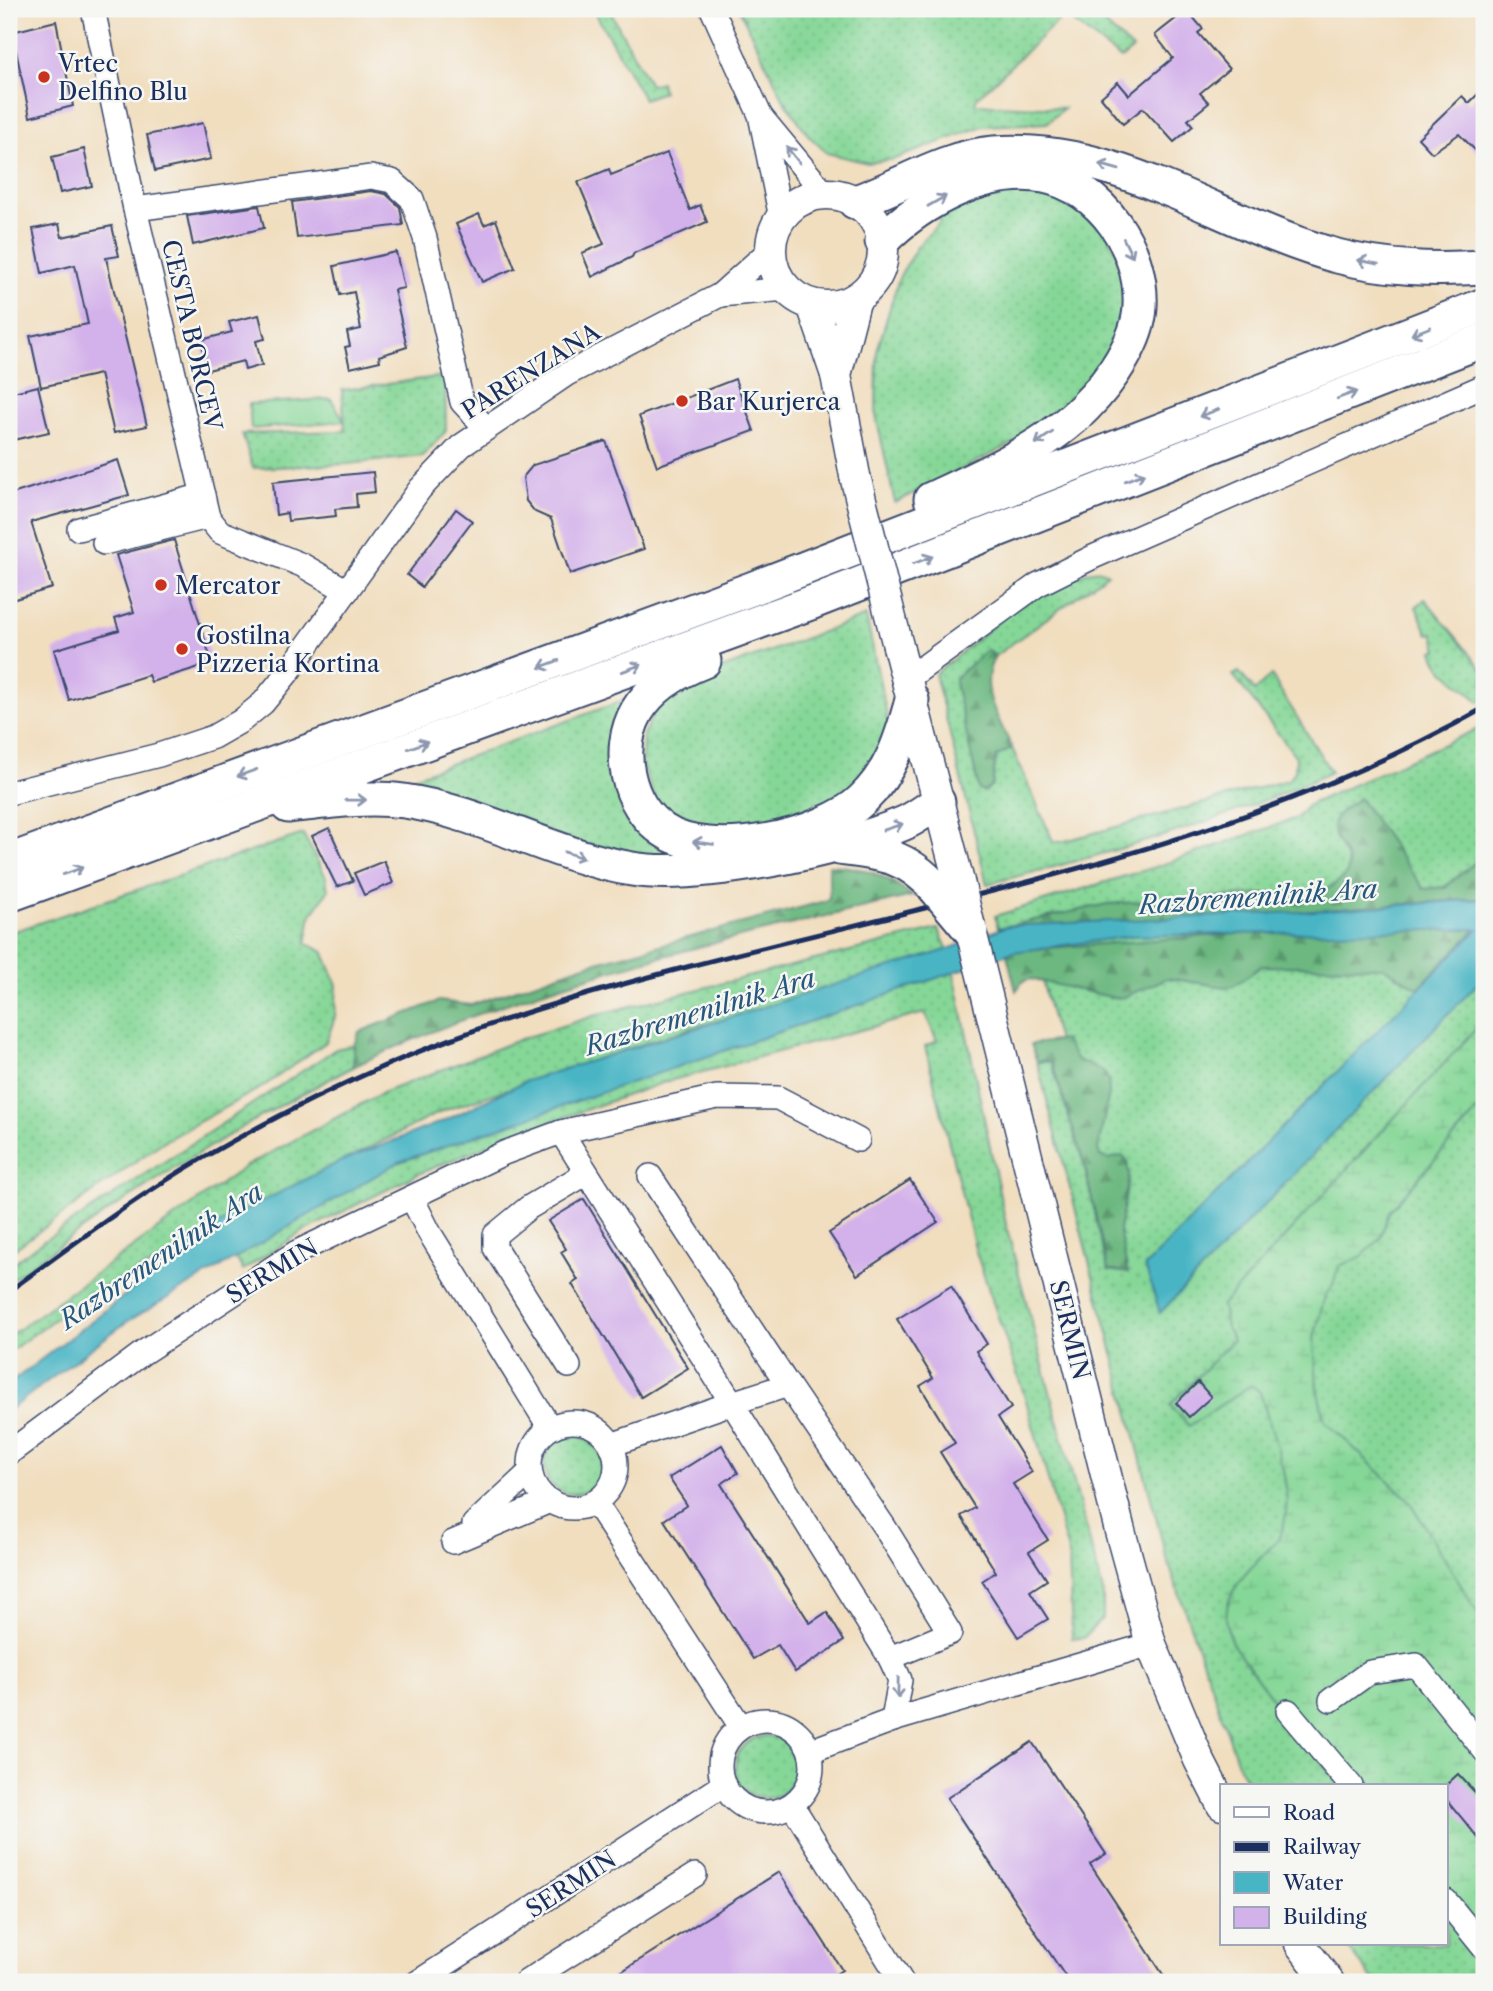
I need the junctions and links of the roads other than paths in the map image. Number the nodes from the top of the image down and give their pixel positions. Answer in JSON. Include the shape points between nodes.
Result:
{"nodes":[{"id":1,"x":93,"y":9,"type":"edge"},
{"id":2,"x":712,"y":9,"type":"edge"},
{"id":3,"x":761,"y":115,"type":"junction"},
{"id":4,"x":840,"y":198,"type":"junction"},
{"id":5,"x":135,"y":209,"type":"junction"},
{"id":6,"x":781,"y":218,"type":"junction"},
{"id":7,"x":882,"y":241,"type":"junction"},
{"id":8,"x":770,"y":250,"type":"junction"},
{"id":9,"x":1484,"y":267,"type":"edge"},
{"id":10,"x":786,"y":289,"type":"junction"},
{"id":11,"x":720,"y":295,"type":"junction"},
{"id":12,"x":856,"y":298,"type":"junction"},
{"id":13,"x":812,"y":304,"type":"junction"},
{"id":14,"x":1484,"y":305,"type":"edge"},
{"id":15,"x":1484,"y":340,"type":"edge"},
{"id":16,"x":836,"y":375,"type":"junction"},
{"id":17,"x":1484,"y":386,"type":"edge"},
{"id":18,"x":485,"y":427,"type":"junction"},
{"id":19,"x":205,"y":506,"type":"junction"},
{"id":20,"x":79,"y":529,"type":"dead end"},
{"id":21,"x":104,"y":543,"type":"dead end"},
{"id":22,"x":751,"y":589,"type":"junction"},
{"id":23,"x":346,"y":591,"type":"junction"},
{"id":24,"x":813,"y":602,"type":"junction"},
{"id":25,"x":909,"y":690,"type":"junction"},
{"id":26,"x":9,"y":793,"type":"edge"},
{"id":27,"x":861,"y":802,"type":"junction"},
{"id":28,"x":938,"y":802,"type":"junction"},
{"id":29,"x":239,"y":810,"type":"junction"},
{"id":30,"x":829,"y":846,"type":"junction"},
{"id":31,"x":9,"y":861,"type":"edge"},
{"id":32,"x":947,"y":885,"type":"junction"},
{"id":33,"x":9,"y":895,"type":"edge"},
{"id":34,"x":971,"y":931,"type":"joint"},
{"id":35,"x":561,"y":1132,"type":"junction"},
{"id":36,"x":858,"y":1140,"type":"dead end"},
{"id":37,"x":585,"y":1174,"type":"junction"},
{"id":38,"x":650,"y":1176,"type":"dead end"},
{"id":39,"x":412,"y":1198,"type":"junction"},
{"id":40,"x":569,"y":1366,"type":"dead end"},
{"id":41,"x":788,"y":1385,"type":"junction"},
{"id":42,"x":732,"y":1403,"type":"junction"},
{"id":43,"x":550,"y":1428,"type":"junction"},
{"id":44,"x":611,"y":1445,"type":"junction"},
{"id":45,"x":9,"y":1453,"type":"edge"},
{"id":46,"x":530,"y":1472,"type":"junction"},
{"id":47,"x":550,"y":1501,"type":"junction"},
{"id":48,"x":595,"y":1502,"type":"junction"},
{"id":49,"x":1152,"y":1644,"type":"junction"},
{"id":50,"x":890,"y":1658,"type":"junction"},
{"id":51,"x":1331,"y":1700,"type":"dead end"},
{"id":52,"x":1288,"y":1711,"type":"dead end"},
{"id":53,"x":893,"y":1720,"type":"junction"},
{"id":54,"x":741,"y":1727,"type":"junction"},
{"id":55,"x":1484,"y":1749,"type":"edge"},
{"id":56,"x":810,"y":1751,"type":"junction"},
{"id":57,"x":1349,"y":1784,"type":"edge"},
{"id":58,"x":723,"y":1785,"type":"junction"},
{"id":59,"x":1220,"y":1801,"type":"edge"},
{"id":60,"x":792,"y":1805,"type":"junction"},
{"id":61,"x":695,"y":1875,"type":"dead end"},
{"id":62,"x":1448,"y":1903,"type":"edge"},
{"id":63,"x":1302,"y":1946,"type":"edge"},
{"id":64,"x":1484,"y":1948,"type":"edge"},
{"id":65,"x":418,"y":1982,"type":"edge"},
{"id":66,"x":526,"y":1982,"type":"edge"},
{"id":67,"x":902,"y":1982,"type":"edge"},
{"id":68,"x":1329,"y":1982,"type":"edge"}],
"edges":[{"from":1,"to":5,"type":"street","name":"CESTA BORCEV"},
{"from":2,"to":3,"type":"street"},
{"from":4,"to":3,"type":"street","one_way":true},
{"from":3,"to":6,"type":"street"},
{"from":4,"to":6,"type":"main road","via":[[796,203]]},
{"from":4,"to":7,"type":"main road","via":[[873,218]]},
{"from":9,"to":4,"type":"highway","one_way":true,"via":[[1436,270],[1337,256],[1131,173],[1076,158],[994,153],[944,163]]},
{"from":5,"to":18,"type":"street","via":[[371,177],[393,181],[412,199],[425,238],[463,402]]},
{"from":5,"to":19,"type":"street","name":"CESTA BORCEV"},
{"from":6,"to":8,"type":"main road"},
{"from":7,"to":12,"type":"main road","via":[[875,279]]},
{"from":7,"to":22,"type":"highway","one_way":true,"via":[[900,223],[952,193],[1002,175],[1045,177],[1088,195],[1118,226],[1134,261],[1140,307],[1129,345],[1084,408],[1048,436],[979,476]]},
{"from":8,"to":10,"type":"main road"},
{"from":8,"to":11,"type":"street","name":"PARENZANA"},
{"from":10,"to":11,"type":"street","name":"PARENZANA"},
{"from":10,"to":13,"type":"main road"},
{"from":11,"to":18,"type":"street","name":"PARENZANA","via":[[567,374]]},
{"from":12,"to":13,"type":"main road","via":[[842,304]]},
{"from":12,"to":16,"type":"main road"},
{"from":13,"to":16,"type":"main road"},
{"from":14,"to":22,"type":"highway","one_way":true},
{"from":24,"to":15,"type":"highway","one_way":true},
{"from":16,"to":25,"type":"main road","bridge":true,"via":[[855,476]]},
{"from":17,"to":25,"type":"street","via":[[1037,585]]},
{"from":18,"to":23,"type":"street","name":"PARENZANA","via":[[420,489]]},
{"from":19,"to":20,"type":"street"},
{"from":19,"to":21,"type":"street"},
{"from":19,"to":23,"type":"street","via":[[220,532],[302,565]]},
{"from":22,"to":31,"type":"highway","one_way":true},
{"from":23,"to":26,"type":"street","name":"PARENZANA","via":[[263,703],[241,721],[214,737],[159,755]]},
{"from":27,"to":24,"type":"highway","one_way":true,"via":[[805,829],[749,844],[718,845],[665,832],[649,819],[629,786],[625,748],[637,711],[666,679],[764,637]]},
{"from":29,"to":24,"type":"highway","one_way":true},
{"from":25,"to":27,"type":"highway","via":[[898,751]]},
{"from":25,"to":28,"type":"main road"},
{"from":27,"to":28,"type":"highway","via":[[897,797]]},
{"from":30,"to":28,"type":"highway","one_way":true,"via":[[903,824]]},
{"from":28,"to":32,"type":"main road"},
{"from":29,"to":30,"type":"highway","one_way":true,"via":[[336,801],[403,801],[635,870],[721,867]]},
{"from":33,"to":29,"type":"highway","one_way":true},
{"from":30,"to":32,"type":"highway","via":[[896,857]]},
{"from":32,"to":34,"type":"highway","bridge":true},
{"from":34,"to":49,"type":"main road","name":"SERMIN"},
{"from":35,"to":36,"type":"street","name":"SERMIN","via":[[717,1097],[778,1098]]},
{"from":35,"to":37,"type":"street"},
{"from":35,"to":39,"type":"street","name":"SERMIN","via":[[504,1153]]},
{"from":37,"to":40,"type":"street","via":[[528,1208],[495,1235],[495,1248]]},
{"from":37,"to":42,"type":"street"},
{"from":38,"to":41,"type":"street"},
{"from":39,"to":43,"type":"street"},
{"from":39,"to":45,"type":"street","name":"SERMIN","via":[[286,1260],[144,1352]]},
{"from":41,"to":42,"type":"street"},
{"from":41,"to":50,"type":"street","via":[[950,1633]]},
{"from":42,"to":44,"type":"street"},
{"from":42,"to":50,"type":"street"},
{"from":43,"to":44,"type":"street","via":[[573,1421],[584,1423]]},
{"from":43,"to":46,"type":"street","via":[[533,1447]]},
{"from":44,"to":48,"type":"street","via":[[614,1479]]},
{"from":46,"to":47,"type":"street","via":[[537,1489]]},
{"from":46,"to":47,"type":"street","via":[[453,1542]]},
{"from":47,"to":48,"type":"street","via":[[570,1508]]},
{"from":48,"to":54,"type":"street"},
{"from":49,"to":53,"type":"street"},
{"from":49,"to":59,"type":"main road","name":"SERMIN"},
{"from":50,"to":53,"type":"street","one_way":true,"via":[[900,1680]]},
{"from":51,"to":55,"type":"street","via":[[1370,1672],[1416,1665]]},
{"from":52,"to":57,"type":"street"},
{"from":53,"to":56,"type":"street"},
{"from":54,"to":56,"type":"street","via":[[754,1721],[782,1722],[804,1738]]},
{"from":54,"to":58,"type":"street","via":[[723,1746]]},
{"from":56,"to":60,"type":"street","via":[[812,1775]]},
{"from":58,"to":60,"type":"street","via":[[730,1797],[753,1811],[767,1813]]},
{"from":58,"to":65,"type":"street","name":"SERMIN"},
{"from":60,"to":67,"type":"street"},
{"from":61,"to":66,"type":"street"},
{"from":62,"to":64,"type":"street"},
{"from":63,"to":68,"type":"main road"}]}
